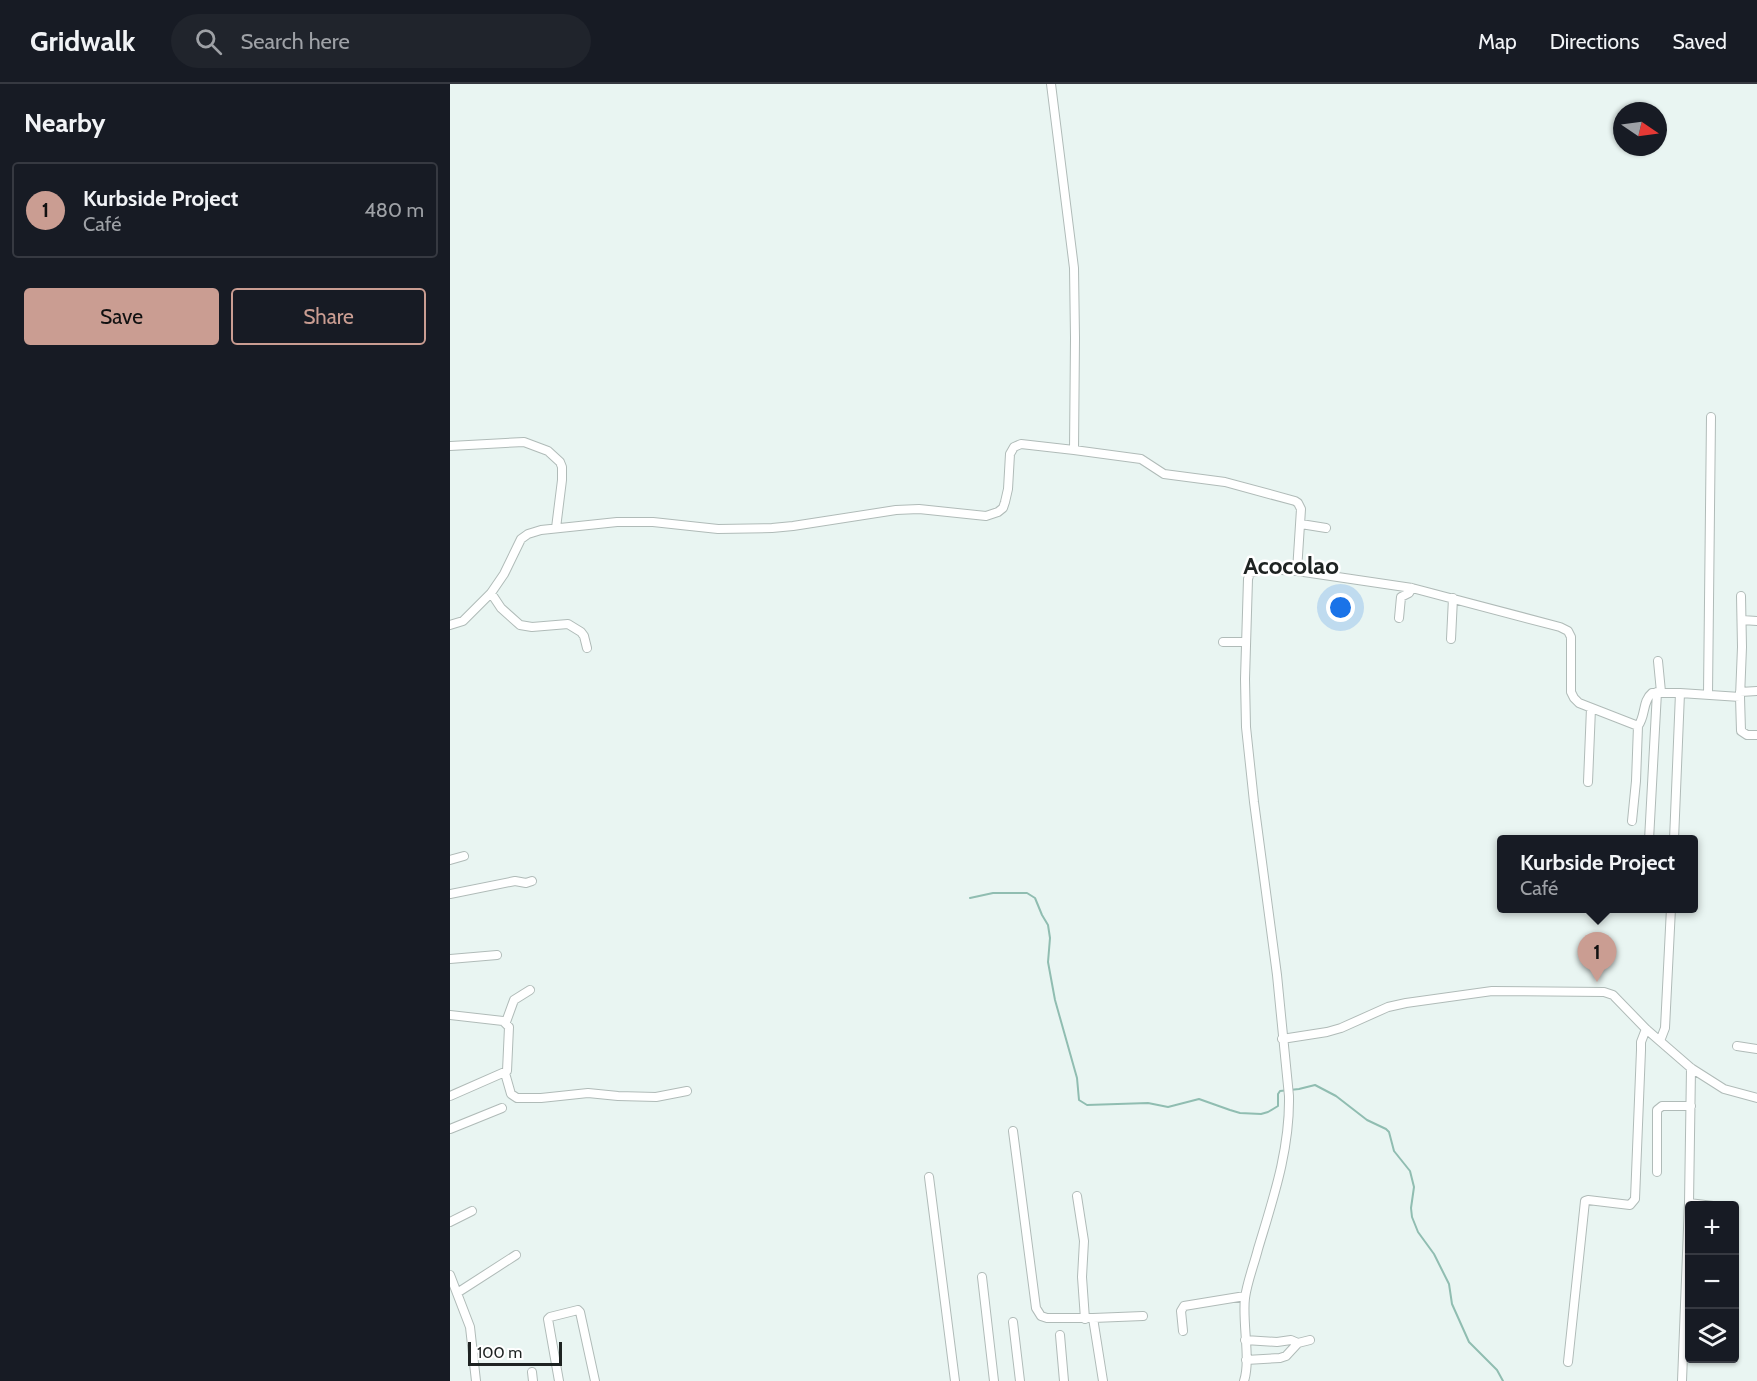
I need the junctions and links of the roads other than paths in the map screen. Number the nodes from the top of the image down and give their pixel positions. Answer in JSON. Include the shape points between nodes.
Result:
{"nodes":[{"id":1,"x":1051,"y":84,"type":"edge"},
{"id":2,"x":1711,"y":417,"type":"dead end"},
{"id":3,"x":450,"y":446,"type":"edge"},
{"id":4,"x":1074,"y":450,"type":"junction"},
{"id":5,"x":1300,"y":524,"type":"junction"},
{"id":6,"x":556,"y":528,"type":"junction"},
{"id":7,"x":1326,"y":528,"type":"dead end"},
{"id":8,"x":1297,"y":571,"type":"junction"},
{"id":9,"x":1412,"y":588,"type":"junction"},
{"id":10,"x":491,"y":593,"type":"junction"},
{"id":11,"x":1741,"y":596,"type":"dead end"},
{"id":12,"x":1453,"y":598,"type":"junction"},
{"id":13,"x":1399,"y":618,"type":"dead end"},
{"id":14,"x":1742,"y":620,"type":"junction"},
{"id":15,"x":1757,"y":621,"type":"edge"},
{"id":16,"x":450,"y":625,"type":"edge"},
{"id":17,"x":1451,"y":639,"type":"dead end"},
{"id":18,"x":1224,"y":642,"type":"dead end"},
{"id":19,"x":1246,"y":642,"type":"junction"},
{"id":20,"x":587,"y":648,"type":"dead end"},
{"id":21,"x":1658,"y":661,"type":"dead end"},
{"id":22,"x":1757,"y":691,"type":"edge"},
{"id":23,"x":1659,"y":692,"type":"junction"},
{"id":24,"x":1680,"y":693,"type":"junction"},
{"id":25,"x":1708,"y":694,"type":"junction"},
{"id":26,"x":1740,"y":694,"type":"junction"},
{"id":27,"x":1591,"y":708,"type":"junction"},
{"id":28,"x":1638,"y":726,"type":"junction"},
{"id":29,"x":1757,"y":735,"type":"edge"},
{"id":30,"x":1588,"y":782,"type":"dead end"},
{"id":31,"x":1632,"y":821,"type":"dead end"},
{"id":32,"x":1649,"y":835,"type":"edge"},
{"id":33,"x":1674,"y":835,"type":"edge"},
{"id":34,"x":464,"y":856,"type":"dead end"},
{"id":35,"x":450,"y":860,"type":"edge"},
{"id":36,"x":532,"y":881,"type":"dead end"},
{"id":37,"x":450,"y":894,"type":"edge"},
{"id":38,"x":1671,"y":913,"type":"edge"},
{"id":39,"x":497,"y":955,"type":"dead end"},
{"id":40,"x":450,"y":959,"type":"edge"},
{"id":41,"x":530,"y":990,"type":"dead end"},
{"id":42,"x":450,"y":1015,"type":"edge"},
{"id":43,"x":506,"y":1022,"type":"junction"},
{"id":44,"x":1646,"y":1029,"type":"junction"},
{"id":45,"x":1282,"y":1039,"type":"junction"},
{"id":46,"x":1660,"y":1041,"type":"junction"},
{"id":47,"x":1737,"y":1046,"type":"dead end"},
{"id":48,"x":1757,"y":1049,"type":"edge"},
{"id":49,"x":1691,"y":1068,"type":"junction"},
{"id":50,"x":505,"y":1073,"type":"junction"},
{"id":51,"x":687,"y":1091,"type":"dead end"},
{"id":52,"x":450,"y":1096,"type":"edge"},
{"id":53,"x":1757,"y":1098,"type":"edge"},
{"id":54,"x":1691,"y":1106,"type":"junction"},
{"id":55,"x":502,"y":1108,"type":"dead end"},
{"id":56,"x":450,"y":1129,"type":"edge"},
{"id":57,"x":1013,"y":1131,"type":"dead end"},
{"id":58,"x":1657,"y":1172,"type":"dead end"},
{"id":59,"x":929,"y":1177,"type":"dead end"},
{"id":60,"x":1077,"y":1196,"type":"dead end"},
{"id":61,"x":1691,"y":1201,"type":"edge"},
{"id":62,"x":472,"y":1211,"type":"dead end"},
{"id":63,"x":450,"y":1222,"type":"edge"},
{"id":64,"x":516,"y":1255,"type":"dead end"},
{"id":65,"x":1688,"y":1255,"type":"edge"},
{"id":66,"x":450,"y":1275,"type":"edge"},
{"id":67,"x":982,"y":1277,"type":"dead end"},
{"id":68,"x":457,"y":1293,"type":"junction"},
{"id":69,"x":1245,"y":1296,"type":"junction"},
{"id":70,"x":1143,"y":1316,"type":"dead end"},
{"id":71,"x":1089,"y":1318,"type":"junction"},
{"id":72,"x":1013,"y":1322,"type":"dead end"},
{"id":73,"x":1184,"y":1331,"type":"dead end"},
{"id":74,"x":1060,"y":1335,"type":"dead end"},
{"id":75,"x":1245,"y":1340,"type":"junction"},
{"id":76,"x":1310,"y":1340,"type":"dead end"},
{"id":77,"x":1298,"y":1342,"type":"junction"},
{"id":78,"x":1246,"y":1360,"type":"junction"},
{"id":79,"x":1568,"y":1362,"type":"dead end"},
{"id":80,"x":532,"y":1372,"type":"dead end"},
{"id":81,"x":476,"y":1381,"type":"edge"},
{"id":82,"x":533,"y":1381,"type":"edge"},
{"id":83,"x":559,"y":1381,"type":"edge"},
{"id":84,"x":595,"y":1381,"type":"edge"},
{"id":85,"x":955,"y":1381,"type":"edge"},
{"id":86,"x":994,"y":1381,"type":"edge"},
{"id":87,"x":1020,"y":1381,"type":"edge"},
{"id":88,"x":1064,"y":1381,"type":"edge"},
{"id":89,"x":1103,"y":1381,"type":"edge"},
{"id":90,"x":1244,"y":1381,"type":"edge"},
{"id":91,"x":1682,"y":1381,"type":"edge"}],
"edges":[{"from":1,"to":4,"type":"street","via":[[1074,268]]},
{"from":2,"to":25,"type":"street"},
{"from":3,"to":6,"type":"street","via":[[524,442],[548,451],[562,467]]},
{"from":4,"to":5,"type":"street","via":[[1141,459],[1164,474],[1225,482],[1295,501],[1300,507]]},
{"from":4,"to":6,"type":"street","via":[[1021,444],[1014,447],[1005,502],[998,512],[986,516],[919,509],[772,528],[718,530],[617,522]]},
{"from":5,"to":7,"type":"street"},
{"from":5,"to":8,"type":"street"},
{"from":6,"to":10,"type":"street","via":[[521,539]]},
{"from":8,"to":9,"type":"street"},
{"from":8,"to":19,"type":"street","via":[[1267,569],[1250,573]]},
{"from":9,"to":12,"type":"street"},
{"from":9,"to":13,"type":"street","via":[[1401,597]]},
{"from":10,"to":16,"type":"street","via":[[463,621]]},
{"from":10,"to":20,"type":"street","via":[[520,625],[567,624],[581,632]]},
{"from":11,"to":14,"type":"street"},
{"from":12,"to":17,"type":"street"},
{"from":12,"to":27,"type":"street","via":[[1568,631],[1572,695]]},
{"from":14,"to":15,"type":"street"},
{"from":14,"to":26,"type":"street"},
{"from":18,"to":19,"type":"street"},
{"from":19,"to":45,"type":"street","via":[[1248,743]]},
{"from":21,"to":23,"type":"street"},
{"from":22,"to":26,"type":"street"},
{"from":23,"to":24,"type":"street"},
{"from":23,"to":28,"type":"street","via":[[1647,698]]},
{"from":23,"to":32,"type":"street"},
{"from":24,"to":25,"type":"street"},
{"from":24,"to":33,"type":"street"},
{"from":25,"to":26,"type":"street"},
{"from":26,"to":29,"type":"street","via":[[1741,731]]},
{"from":27,"to":28,"type":"street"},
{"from":27,"to":30,"type":"street"},
{"from":28,"to":31,"type":"street"},
{"from":34,"to":35,"type":"street"},
{"from":36,"to":37,"type":"street"},
{"from":38,"to":46,"type":"street","via":[[1665,1029]]},
{"from":39,"to":40,"type":"street"},
{"from":41,"to":43,"type":"street","via":[[514,1000]]},
{"from":42,"to":43,"type":"street"},
{"from":43,"to":50,"type":"street","via":[[509,1027]]},
{"from":44,"to":45,"type":"street","via":[[1609,993],[1500,990],[1398,1004],[1334,1030]]},
{"from":44,"to":46,"type":"street"},
{"from":44,"to":79,"type":"street","via":[[1641,1042],[1635,1199],[1630,1205],[1585,1201]]},
{"from":45,"to":69,"type":"street","via":[[1289,1096],[1288,1135]]},
{"from":46,"to":49,"type":"street"},
{"from":47,"to":48,"type":"street"},
{"from":49,"to":53,"type":"street","via":[[1724,1089]]},
{"from":49,"to":54,"type":"street"},
{"from":50,"to":51,"type":"street","via":[[511,1094],[517,1098],[588,1093],[656,1097]]},
{"from":50,"to":52,"type":"street"},
{"from":54,"to":58,"type":"street","via":[[1662,1106],[1657,1110]]},
{"from":54,"to":61,"type":"street"},
{"from":55,"to":56,"type":"street"},
{"from":57,"to":71,"type":"street","via":[[1036,1308],[1047,1318]]},
{"from":59,"to":85,"type":"street"},
{"from":60,"to":71,"type":"street"},
{"from":62,"to":63,"type":"street"},
{"from":64,"to":68,"type":"street"},
{"from":65,"to":91,"type":"street"},
{"from":66,"to":68,"type":"street"},
{"from":67,"to":86,"type":"street"},
{"from":68,"to":81,"type":"street","via":[[471,1329]]},
{"from":69,"to":73,"type":"street","via":[[1184,1306]]},
{"from":69,"to":75,"type":"street"},
{"from":70,"to":71,"type":"street"},
{"from":71,"to":89,"type":"street"},
{"from":72,"to":87,"type":"street"},
{"from":74,"to":88,"type":"street"},
{"from":75,"to":77,"type":"street"},
{"from":75,"to":78,"type":"street"},
{"from":76,"to":77,"type":"street"},
{"from":77,"to":78,"type":"street","via":[[1286,1356]]},
{"from":78,"to":90,"type":"street"},
{"from":80,"to":82,"type":"street"},
{"from":83,"to":84,"type":"street","via":[[548,1319],[578,1310]]}]}
